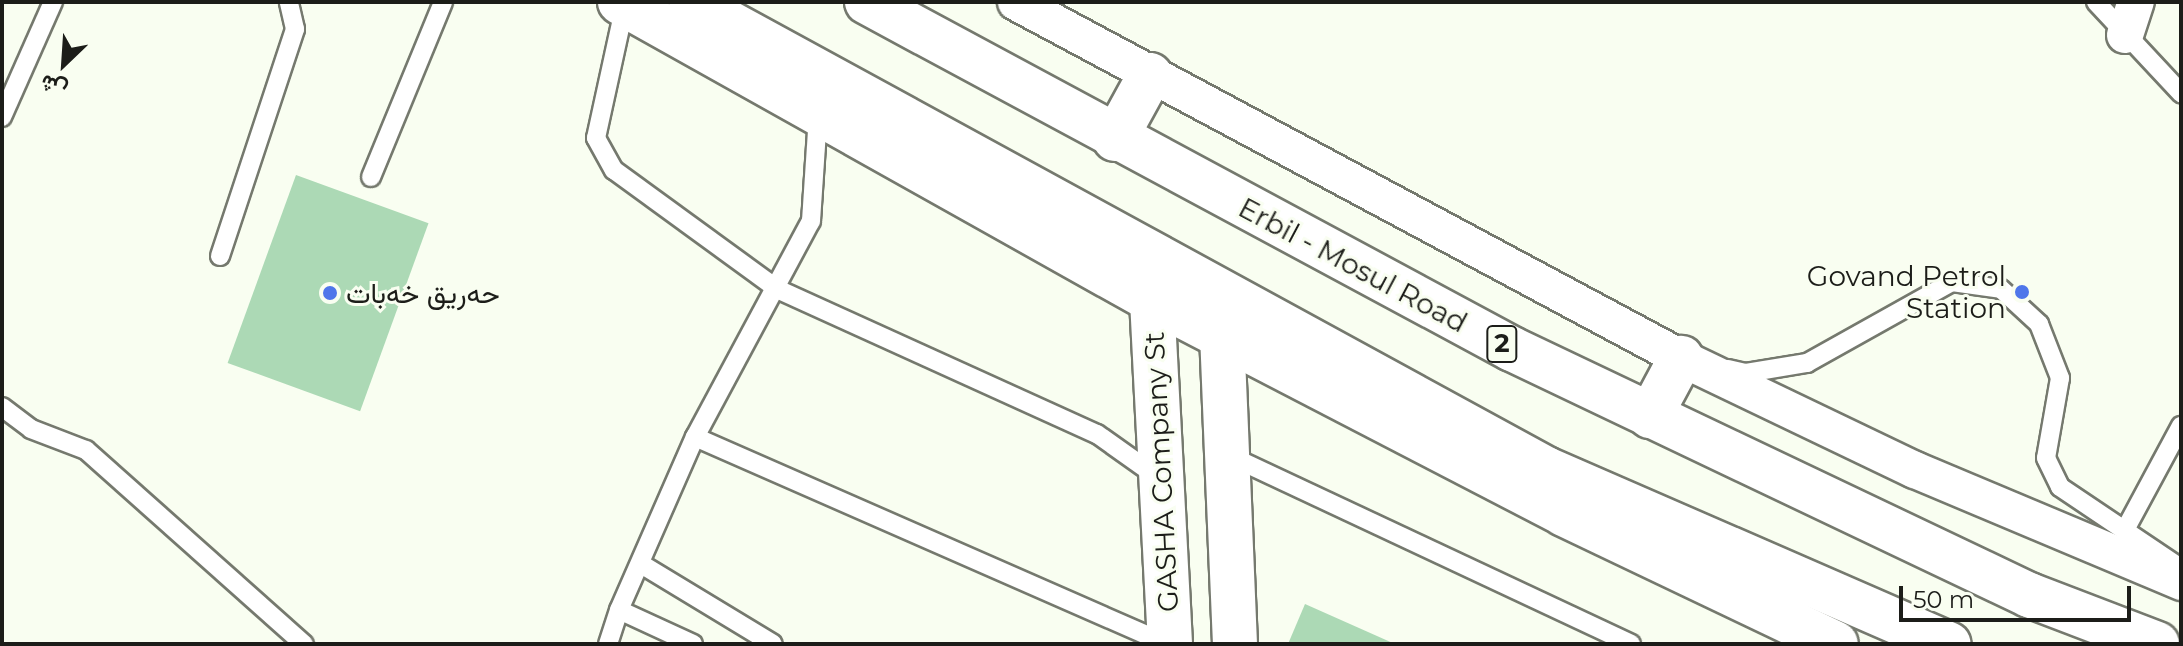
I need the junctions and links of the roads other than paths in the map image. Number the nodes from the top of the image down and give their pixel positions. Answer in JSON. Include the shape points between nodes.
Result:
{"nodes":[{"id":1,"x":53,"y":2,"type":"edge"},
{"id":2,"x":289,"y":2,"type":"edge"},
{"id":3,"x":443,"y":2,"type":"edge"},
{"id":4,"x":691,"y":2,"type":"edge"},
{"id":5,"x":867,"y":2,"type":"edge"},
{"id":6,"x":1016,"y":2,"type":"edge"},
{"id":7,"x":2096,"y":2,"type":"edge"},
{"id":8,"x":624,"y":3,"type":"edge"},
{"id":9,"x":2130,"y":18,"type":"edge"},
{"id":10,"x":1150,"y":75,"type":"junction"},
{"id":11,"x":2181,"y":93,"type":"edge"},
{"id":12,"x":818,"y":113,"type":"junction"},
{"id":13,"x":2,"y":117,"type":"edge"},
{"id":14,"x":1115,"y":139,"type":"junction"},
{"id":15,"x":371,"y":177,"type":"dead end"},
{"id":16,"x":220,"y":256,"type":"dead end"},
{"id":17,"x":777,"y":289,"type":"junction"},
{"id":18,"x":1152,"y":300,"type":"junction"},
{"id":19,"x":1222,"y":334,"type":"junction"},
{"id":20,"x":1681,"y":358,"type":"junction"},
{"id":21,"x":2,"y":407,"type":"edge"},
{"id":22,"x":1650,"y":416,"type":"junction"},
{"id":23,"x":2181,"y":426,"type":"edge"},
{"id":24,"x":695,"y":437,"type":"junction"},
{"id":25,"x":1227,"y":454,"type":"junction"},
{"id":26,"x":1162,"y":480,"type":"junction"},
{"id":27,"x":2126,"y":528,"type":"junction"},
{"id":28,"x":641,"y":564,"type":"junction"},
{"id":29,"x":2181,"y":569,"type":"edge"},
{"id":30,"x":2181,"y":582,"type":"edge"},
{"id":31,"x":619,"y":610,"type":"junction"},
{"id":32,"x":304,"y":644,"type":"edge"},
{"id":33,"x":608,"y":644,"type":"edge"},
{"id":34,"x":693,"y":644,"type":"edge"},
{"id":35,"x":773,"y":644,"type":"edge"},
{"id":36,"x":1168,"y":644,"type":"edge"},
{"id":37,"x":1235,"y":644,"type":"edge"},
{"id":38,"x":1631,"y":644,"type":"edge"},
{"id":39,"x":1836,"y":644,"type":"edge"},
{"id":40,"x":1949,"y":644,"type":"edge"},
{"id":41,"x":2157,"y":644,"type":"edge"}],
"edges":[{"from":1,"to":13,"type":"lane"},
{"from":2,"to":16,"type":"lane","via":[[295,29]]},
{"from":3,"to":15,"type":"lane"},
{"from":4,"to":40,"type":"main road","via":[[1546,469]]},
{"from":5,"to":14,"type":"main road","name":"Erbil - Mosul Road","number":"2"},
{"from":6,"to":10,"type":"street"},
{"from":7,"to":9,"type":"lane"},
{"from":8,"to":12,"type":"main road"},
{"from":8,"to":17,"type":"lane","via":[[596,138],[614,170]]},
{"from":9,"to":11,"type":"lane"},
{"from":10,"to":14,"type":"main road"},
{"from":10,"to":20,"type":"street"},
{"from":12,"to":17,"type":"lane","via":[[811,221]]},
{"from":12,"to":18,"type":"main road"},
{"from":14,"to":22,"type":"main road","name":"Erbil - Mosul Road","number":"2"},
{"from":17,"to":24,"type":"lane"},
{"from":17,"to":26,"type":"lane","via":[[1097,434]]},
{"from":18,"to":19,"type":"main road"},
{"from":18,"to":26,"type":"main road","name":"GASHA Company St"},
{"from":19,"to":25,"type":"main road"},
{"from":19,"to":39,"type":"main road","via":[[1564,514]]},
{"from":20,"to":22,"type":"main road"},
{"from":20,"to":27,"type":"lane","via":[[1746,373],[1807,363],[1952,282],[2001,289],[2039,324],[2060,378],[2046,458],[2060,487]]},
{"from":20,"to":30,"type":"street","via":[[1915,470]]},
{"from":21,"to":32,"type":"lane","via":[[31,429],[86,450]]},
{"from":22,"to":41,"type":"main road","name":"Erbil - Mosul Road","number":"2","via":[[2029,595]]},
{"from":23,"to":27,"type":"lane"},
{"from":24,"to":28,"type":"lane"},
{"from":24,"to":36,"type":"lane"},
{"from":25,"to":37,"type":"main road"},
{"from":25,"to":38,"type":"lane"},
{"from":26,"to":36,"type":"main road","name":"GASHA Company St"},
{"from":27,"to":29,"type":"lane"},
{"from":28,"to":31,"type":"lane"},
{"from":28,"to":35,"type":"lane"},
{"from":31,"to":33,"type":"lane"},
{"from":31,"to":34,"type":"lane"}]}
